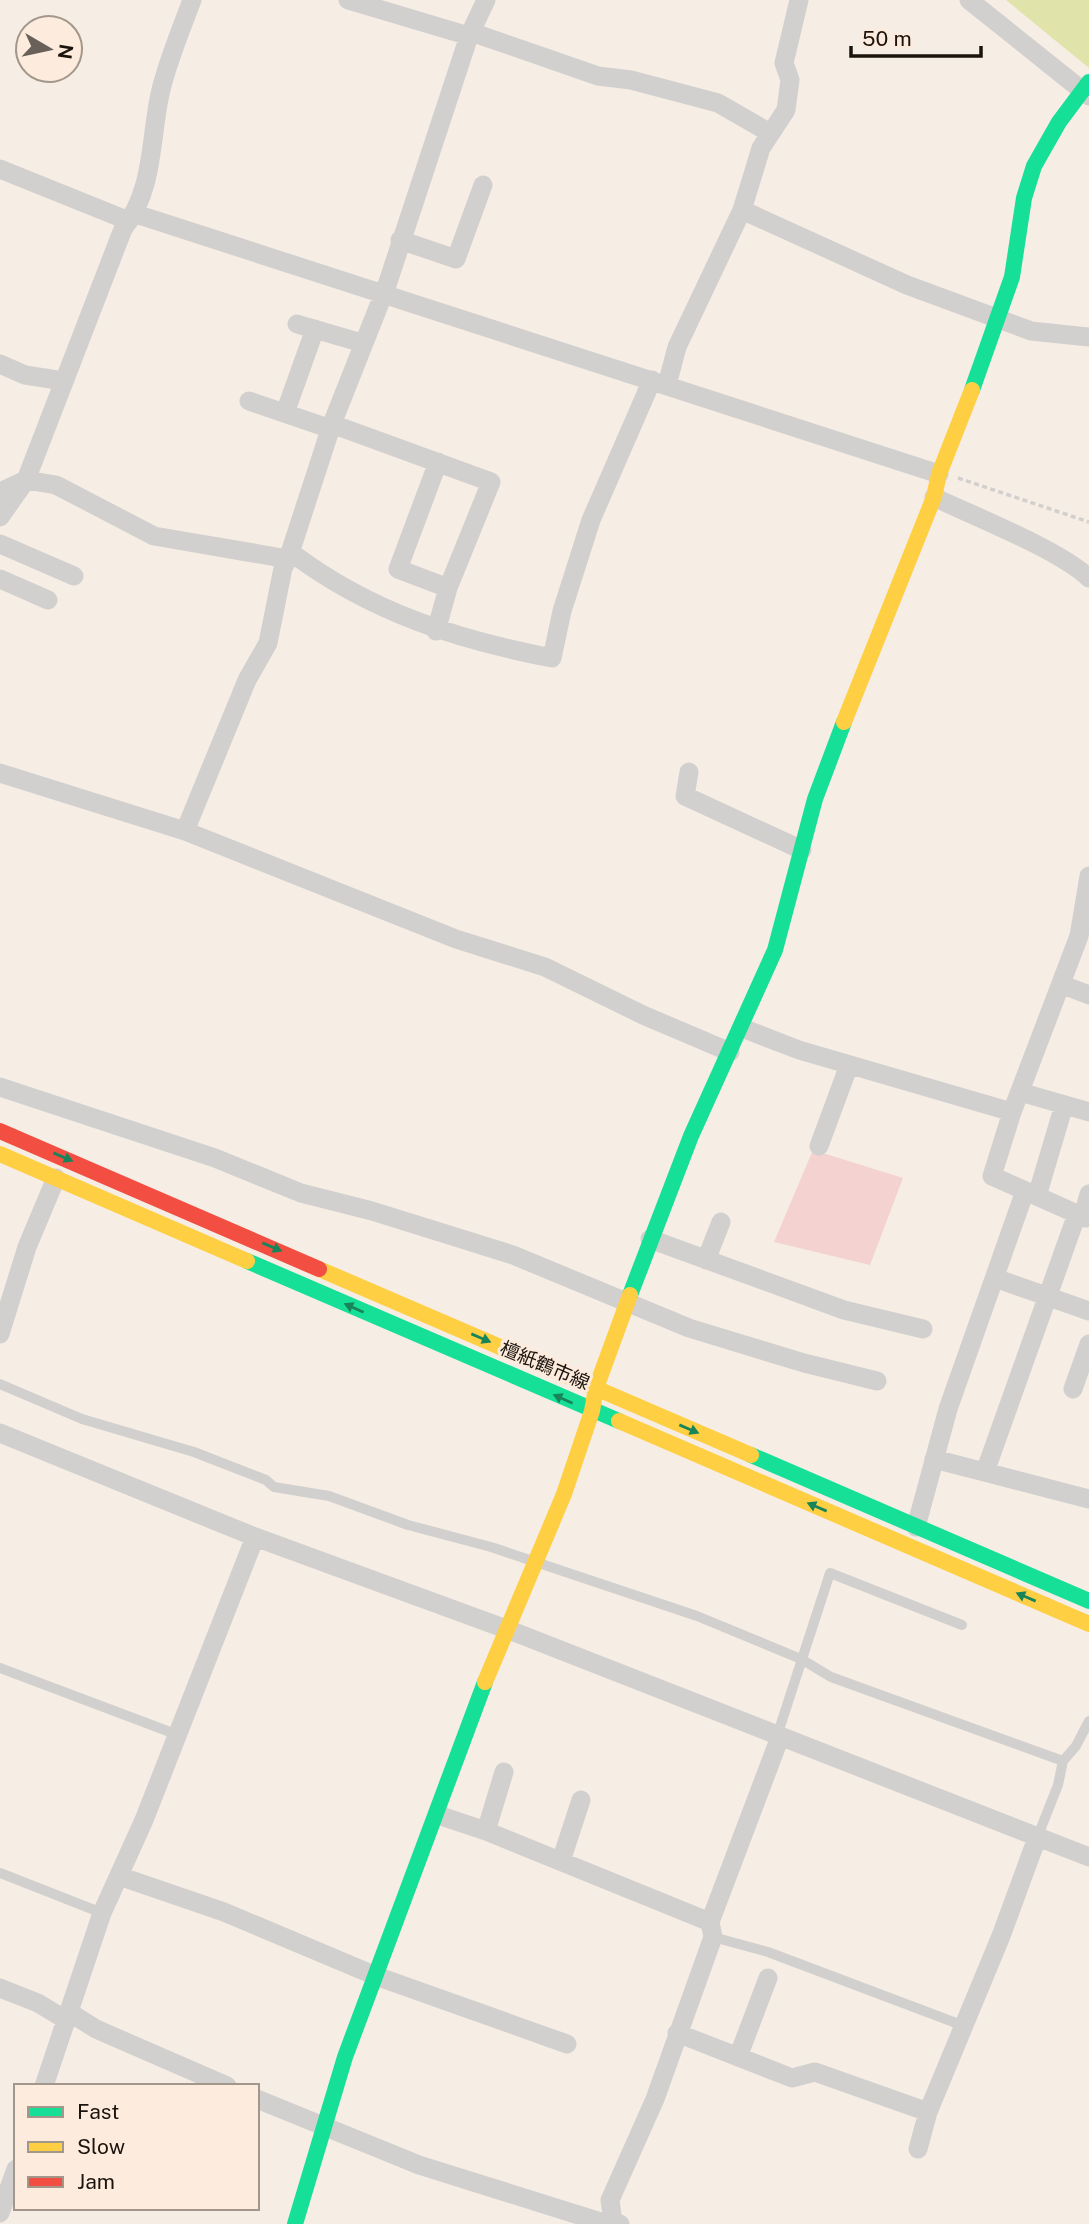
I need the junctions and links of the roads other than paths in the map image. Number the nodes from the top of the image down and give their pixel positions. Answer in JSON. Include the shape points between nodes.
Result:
{"nodes":[{"id":1,"x":192,"y":0,"type":"edge"},
{"id":2,"x":348,"y":0,"type":"edge"},
{"id":3,"x":486,"y":0,"type":"edge"},
{"id":4,"x":799,"y":0,"type":"edge"},
{"id":5,"x":969,"y":0,"type":"edge"},
{"id":6,"x":470,"y":34,"type":"junction"},
{"id":7,"x":1087,"y":89,"type":"edge"},
{"id":8,"x":770,"y":133,"type":"junction"},
{"id":9,"x":0,"y":169,"type":"edge"},
{"id":10,"x":483,"y":185,"type":"dead end"},
{"id":11,"x":742,"y":210,"type":"junction"},
{"id":12,"x":132,"y":218,"type":"junction"},
{"id":13,"x":400,"y":240,"type":"junction"},
{"id":14,"x":383,"y":292,"type":"junction"},
{"id":15,"x":999,"y":319,"type":"junction"},
{"id":16,"x":1089,"y":337,"type":"edge"},
{"id":17,"x":362,"y":343,"type":"junction"},
{"id":18,"x":0,"y":364,"type":"edge"},
{"id":19,"x":64,"y":381,"type":"junction"},
{"id":20,"x":660,"y":383,"type":"junction"},
{"id":21,"x":249,"y":401,"type":"dead end"},
{"id":22,"x":285,"y":413,"type":"junction"},
{"id":23,"x":331,"y":427,"type":"junction"},
{"id":24,"x":438,"y":462,"type":"junction"},
{"id":25,"x":939,"y":474,"type":"junction"},
{"id":26,"x":26,"y":480,"type":"junction"},
{"id":27,"x":0,"y":492,"type":"edge"},
{"id":28,"x":934,"y":497,"type":"junction"},
{"id":29,"x":0,"y":517,"type":"edge"},
{"id":30,"x":0,"y":544,"type":"edge"},
{"id":31,"x":290,"y":556,"type":"junction"},
{"id":32,"x":74,"y":576,"type":"dead end"},
{"id":33,"x":1089,"y":578,"type":"edge"},
{"id":34,"x":0,"y":579,"type":"edge"},
{"id":35,"x":448,"y":588,"type":"junction"},
{"id":36,"x":48,"y":600,"type":"dead end"},
{"id":37,"x":436,"y":631,"type":"junction"},
{"id":38,"x":689,"y":772,"type":"dead end"},
{"id":39,"x":0,"y":773,"type":"edge"},
{"id":40,"x":185,"y":831,"type":"junction"},
{"id":41,"x":802,"y":850,"type":"junction"},
{"id":42,"x":1089,"y":876,"type":"edge"},
{"id":43,"x":1063,"y":985,"type":"junction"},
{"id":44,"x":1089,"y":995,"type":"edge"},
{"id":45,"x":742,"y":1028,"type":"junction"},
{"id":46,"x":730,"y":1052,"type":"junction"},
{"id":47,"x":849,"y":1065,"type":"junction"},
{"id":48,"x":0,"y":1087,"type":"edge"},
{"id":49,"x":1020,"y":1092,"type":"junction"},
{"id":50,"x":1064,"y":1105,"type":"junction"},
{"id":51,"x":1012,"y":1112,"type":"junction"},
{"id":52,"x":1089,"y":1112,"type":"edge"},
{"id":53,"x":0,"y":1130,"type":"edge"},
{"id":54,"x":819,"y":1146,"type":"dead end"},
{"id":55,"x":0,"y":1154,"type":"edge"},
{"id":56,"x":56,"y":1178,"type":"junction"},
{"id":57,"x":1031,"y":1194,"type":"junction"},
{"id":58,"x":1089,"y":1194,"type":"edge"},
{"id":59,"x":1083,"y":1217,"type":"edge"},
{"id":60,"x":721,"y":1222,"type":"dead end"},
{"id":61,"x":650,"y":1239,"type":"junction"},
{"id":62,"x":706,"y":1260,"type":"junction"},
{"id":63,"x":995,"y":1278,"type":"junction"},
{"id":64,"x":1048,"y":1297,"type":"junction"},
{"id":65,"x":626,"y":1302,"type":"junction"},
{"id":66,"x":1089,"y":1311,"type":"edge"},
{"id":67,"x":923,"y":1329,"type":"dead end"},
{"id":68,"x":0,"y":1334,"type":"edge"},
{"id":69,"x":1089,"y":1344,"type":"edge"},
{"id":70,"x":877,"y":1381,"type":"dead end"},
{"id":71,"x":0,"y":1384,"type":"edge"},
{"id":72,"x":596,"y":1388,"type":"junction"},
{"id":73,"x":1073,"y":1389,"type":"dead end"},
{"id":74,"x":592,"y":1411,"type":"junction"},
{"id":75,"x":0,"y":1433,"type":"edge"},
{"id":76,"x":934,"y":1459,"type":"junction"},
{"id":77,"x":985,"y":1472,"type":"junction"},
{"id":78,"x":1089,"y":1499,"type":"edge"},
{"id":79,"x":916,"y":1527,"type":"junction"},
{"id":80,"x":255,"y":1537,"type":"junction"},
{"id":81,"x":537,"y":1562,"type":"junction"},
{"id":82,"x":1089,"y":1601,"type":"edge"},
{"id":83,"x":1089,"y":1624,"type":"edge"},
{"id":84,"x":962,"y":1625,"type":"dead end"},
{"id":85,"x":509,"y":1630,"type":"junction"},
{"id":86,"x":801,"y":1658,"type":"junction"},
{"id":87,"x":0,"y":1668,"type":"edge"},
{"id":88,"x":1089,"y":1721,"type":"edge"},
{"id":89,"x":179,"y":1735,"type":"junction"},
{"id":90,"x":778,"y":1737,"type":"junction"},
{"id":91,"x":1063,"y":1761,"type":"junction"},
{"id":92,"x":504,"y":1772,"type":"dead end"},
{"id":93,"x":581,"y":1800,"type":"dead end"},
{"id":94,"x":438,"y":1815,"type":"junction"},
{"id":95,"x":486,"y":1831,"type":"junction"},
{"id":96,"x":1037,"y":1838,"type":"junction"},
{"id":97,"x":1089,"y":1857,"type":"edge"},
{"id":98,"x":561,"y":1861,"type":"junction"},
{"id":99,"x":0,"y":1874,"type":"edge"},
{"id":100,"x":119,"y":1876,"type":"junction"},
{"id":101,"x":102,"y":1913,"type":"junction"},
{"id":102,"x":711,"y":1929,"type":"junction"},
{"id":103,"x":376,"y":1976,"type":"junction"},
{"id":104,"x":768,"y":1978,"type":"dead end"},
{"id":105,"x":0,"y":1989,"type":"edge"},
{"id":106,"x":67,"y":2016,"type":"junction"},
{"id":107,"x":964,"y":2026,"type":"junction"},
{"id":108,"x":677,"y":2033,"type":"junction"},
{"id":109,"x":567,"y":2043,"type":"dead end"},
{"id":110,"x":738,"y":2057,"type":"junction"},
{"id":111,"x":45,"y":2084,"type":"edge"},
{"id":112,"x":222,"y":2084,"type":"edge"},
{"id":113,"x":259,"y":2100,"type":"edge"},
{"id":114,"x":928,"y":2112,"type":"junction"},
{"id":115,"x":323,"y":2127,"type":"junction"},
{"id":116,"x":918,"y":2149,"type":"dead end"},
{"id":117,"x":14,"y":2174,"type":"edge"},
{"id":118,"x":0,"y":2213,"type":"edge"},
{"id":119,"x":611,"y":2223,"type":"edge"},
{"id":120,"x":296,"y":2224,"type":"edge"}],
"edges":[{"from":1,"to":12,"type":"street","via":[[160,92],[150,164]]},
{"from":2,"to":6,"type":"street"},
{"from":3,"to":6,"type":"street"},
{"from":4,"to":8,"type":"street","via":[[784,62],[790,80],[786,110]]},
{"from":5,"to":7,"type":"street"},
{"from":6,"to":8,"type":"street","via":[[598,76],[718,103]]},
{"from":6,"to":13,"type":"street"},
{"from":7,"to":15,"type":"main road","via":[[1046,137],[1025,196],[1016,264]]},
{"from":8,"to":11,"type":"street","via":[[744,194]]},
{"from":9,"to":12,"type":"street"},
{"from":10,"to":13,"type":"street","via":[[456,259]]},
{"from":11,"to":15,"type":"street","via":[[907,285]]},
{"from":11,"to":20,"type":"street"},
{"from":12,"to":14,"type":"street"},
{"from":12,"to":19,"type":"street","via":[[123,229]]},
{"from":13,"to":14,"type":"street"},
{"from":14,"to":17,"type":"street"},
{"from":14,"to":20,"type":"street"},
{"from":15,"to":16,"type":"street","via":[[1031,331]]},
{"from":15,"to":25,"type":"main road"},
{"from":17,"to":22,"type":"street","via":[[306,326]]},
{"from":17,"to":23,"type":"street"},
{"from":18,"to":19,"type":"street","via":[[25,375]]},
{"from":19,"to":26,"type":"street"},
{"from":20,"to":25,"type":"street"},
{"from":20,"to":37,"type":"street","via":[[592,520],[552,658]]},
{"from":21,"to":22,"type":"street"},
{"from":22,"to":23,"type":"street"},
{"from":23,"to":24,"type":"street"},
{"from":23,"to":31,"type":"street"},
{"from":24,"to":35,"type":"street","via":[[398,569]]},
{"from":24,"to":35,"type":"street","via":[[491,482]]},
{"from":25,"to":28,"type":"main road"},
{"from":26,"to":27,"type":"street"},
{"from":26,"to":29,"type":"street"},
{"from":26,"to":31,"type":"street","via":[[57,485],[154,536]]},
{"from":28,"to":33,"type":"street","via":[[1040,548]]},
{"from":28,"to":41,"type":"main road","via":[[815,799]]},
{"from":30,"to":32,"type":"street"},
{"from":31,"to":37,"type":"street","via":[[362,597]]},
{"from":31,"to":40,"type":"street","via":[[283,568],[268,643],[247,680]]},
{"from":34,"to":36,"type":"street"},
{"from":35,"to":37,"type":"street"},
{"from":38,"to":41,"type":"street","via":[[685,796]]},
{"from":39,"to":40,"type":"street"},
{"from":40,"to":46,"type":"street","via":[[456,939],[545,967],[643,1016]]},
{"from":41,"to":45,"type":"main road","via":[[775,950]]},
{"from":42,"to":43,"type":"street","via":[[1079,936]]},
{"from":43,"to":44,"type":"street"},
{"from":43,"to":49,"type":"street"},
{"from":45,"to":46,"type":"main road"},
{"from":45,"to":47,"type":"street"},
{"from":46,"to":61,"type":"main road"},
{"from":47,"to":51,"type":"street"},
{"from":47,"to":54,"type":"street"},
{"from":48,"to":65,"type":"street","via":[[215,1158],[300,1193],[372,1210],[513,1255]]},
{"from":49,"to":50,"type":"street"},
{"from":49,"to":51,"type":"street"},
{"from":50,"to":52,"type":"street"},
{"from":50,"to":57,"type":"street"},
{"from":51,"to":57,"type":"street","via":[[992,1177]]},
{"from":53,"to":72,"type":"main road","name":"檀紙鶴市線","one_way":true},
{"from":55,"to":56,"type":"main road","name":"檀紙鶴市線"},
{"from":56,"to":68,"type":"street","via":[[27,1247]]},
{"from":74,"to":56,"type":"main road","name":"檀紙鶴市線","one_way":true},
{"from":57,"to":59,"type":"street"},
{"from":57,"to":63,"type":"street"},
{"from":58,"to":59,"type":"street"},
{"from":59,"to":64,"type":"street"},
{"from":60,"to":62,"type":"street"},
{"from":61,"to":62,"type":"street"},
{"from":61,"to":65,"type":"main road"},
{"from":62,"to":67,"type":"street","via":[[844,1310]]},
{"from":63,"to":64,"type":"street"},
{"from":63,"to":76,"type":"street"},
{"from":64,"to":66,"type":"street"},
{"from":64,"to":77,"type":"street"},
{"from":65,"to":70,"type":"street","via":[[702,1332]]},
{"from":65,"to":72,"type":"main road"},
{"from":69,"to":73,"type":"street"},
{"from":71,"to":81,"type":"lane","via":[[82,1419],[194,1451],[274,1487],[329,1496],[408,1525]]},
{"from":72,"to":74,"type":"main road"},
{"from":72,"to":79,"type":"main road","name":"檀紙鶴市線","one_way":true},
{"from":74,"to":81,"type":"main road"},
{"from":83,"to":74,"type":"main road","name":"檀紙鶴市線","one_way":true},
{"from":75,"to":80,"type":"street"},
{"from":76,"to":77,"type":"street"},
{"from":76,"to":79,"type":"street"},
{"from":77,"to":78,"type":"street"},
{"from":79,"to":82,"type":"main road","name":"檀紙鶴市線"},
{"from":80,"to":85,"type":"street"},
{"from":80,"to":89,"type":"street"},
{"from":81,"to":85,"type":"main road"},
{"from":81,"to":86,"type":"lane","via":[[743,1633]]},
{"from":84,"to":86,"type":"lane","via":[[830,1573]]},
{"from":85,"to":90,"type":"street"},
{"from":85,"to":94,"type":"main road","via":[[500,1643]]},
{"from":86,"to":90,"type":"lane"},
{"from":86,"to":91,"type":"lane","via":[[831,1677]]},
{"from":87,"to":89,"type":"lane"},
{"from":88,"to":91,"type":"lane"},
{"from":89,"to":100,"type":"street"},
{"from":90,"to":96,"type":"street"},
{"from":90,"to":102,"type":"street"},
{"from":91,"to":96,"type":"lane"},
{"from":92,"to":95,"type":"street"},
{"from":93,"to":98,"type":"street"},
{"from":94,"to":95,"type":"street"},
{"from":94,"to":103,"type":"main road"},
{"from":95,"to":98,"type":"street"},
{"from":96,"to":97,"type":"street"},
{"from":96,"to":107,"type":"street"},
{"from":98,"to":102,"type":"street"},
{"from":99,"to":101,"type":"lane"},
{"from":100,"to":101,"type":"street"},
{"from":100,"to":103,"type":"street","via":[[223,1912]]},
{"from":101,"to":106,"type":"street"},
{"from":102,"to":107,"type":"lane"},
{"from":102,"to":108,"type":"street"},
{"from":103,"to":109,"type":"street"},
{"from":103,"to":115,"type":"main road"},
{"from":104,"to":110,"type":"street"},
{"from":105,"to":106,"type":"street"},
{"from":106,"to":111,"type":"street"},
{"from":106,"to":112,"type":"street"},
{"from":107,"to":114,"type":"street"},
{"from":108,"to":110,"type":"street"},
{"from":108,"to":119,"type":"street","via":[[655,2099],[610,2200]]},
{"from":110,"to":114,"type":"street","via":[[792,2078],[815,2072]]},
{"from":113,"to":115,"type":"street"},
{"from":114,"to":116,"type":"street"},
{"from":115,"to":119,"type":"street","via":[[419,2165]]},
{"from":115,"to":120,"type":"main road"},
{"from":117,"to":118,"type":"street"}]}
